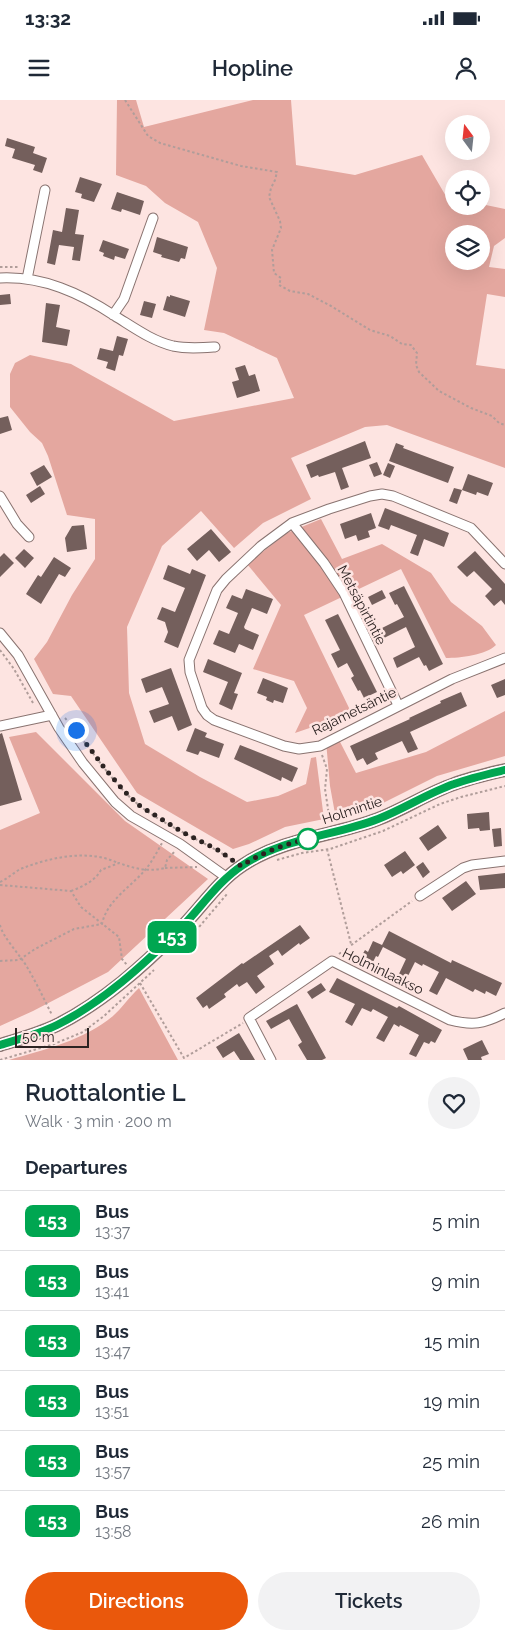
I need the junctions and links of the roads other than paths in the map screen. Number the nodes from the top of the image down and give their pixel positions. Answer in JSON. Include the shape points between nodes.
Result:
{"nodes":[{"id":1,"x":44,"y":190,"type":"dead end"},
{"id":2,"x":153,"y":218,"type":"dead end"},
{"id":3,"x":0,"y":278,"type":"edge"},
{"id":4,"x":26,"y":279,"type":"junction"},
{"id":5,"x":113,"y":315,"type":"junction"},
{"id":6,"x":215,"y":347,"type":"dead end"},
{"id":7,"x":0,"y":496,"type":"edge"},
{"id":8,"x":292,"y":524,"type":"junction"},
{"id":9,"x":29,"y":537,"type":"dead end"},
{"id":10,"x":505,"y":564,"type":"edge"},
{"id":11,"x":0,"y":632,"type":"edge"},
{"id":12,"x":505,"y":658,"type":"edge"},
{"id":13,"x":398,"y":705,"type":"junction"},
{"id":14,"x":52,"y":715,"type":"junction"},
{"id":15,"x":0,"y":726,"type":"edge"},
{"id":16,"x":505,"y":770,"type":"edge"},
{"id":17,"x":505,"y":861,"type":"edge"},
{"id":18,"x":226,"y":878,"type":"junction"},
{"id":19,"x":420,"y":896,"type":"road end"},
{"id":20,"x":505,"y":1013,"type":"edge"},
{"id":21,"x":0,"y":1045,"type":"edge"},
{"id":22,"x":271,"y":1060,"type":"edge"}],
"edges":[{"from":1,"to":4,"type":"street"},
{"from":2,"to":5,"type":"street","via":[[124,299]]},
{"from":3,"to":4,"type":"street"},
{"from":4,"to":5,"type":"street","via":[[70,290]]},
{"from":5,"to":6,"type":"street","via":[[171,345],[189,349]]},
{"from":7,"to":9,"type":"street"},
{"from":8,"to":10,"type":"street","name":"Rajametsäntie","via":[[370,496],[393,496],[471,528]]},
{"from":8,"to":13,"type":"street","name":"Metsäpirtintie","via":[[344,593]]},
{"from":8,"to":13,"type":"street","name":"Rajametsäntie","via":[[240,564],[218,590],[191,654],[189,667],[202,708],[214,720],[299,749],[320,746]]},
{"from":11,"to":14,"type":"street","via":[[18,655]]},
{"from":12,"to":13,"type":"street","name":"Rajametsäntie"},
{"from":14,"to":15,"type":"street"},
{"from":14,"to":18,"type":"street","via":[[83,763],[115,802],[131,816],[180,844]]},
{"from":16,"to":18,"type":"street","name":"Holmintie","via":[[454,784],[378,819],[294,842],[254,858]]},
{"from":17,"to":19,"type":"street","via":[[463,868]]},
{"from":18,"to":21,"type":"street","name":"Holmintie","via":[[181,928],[133,972],[80,1012],[56,1025]]},
{"from":20,"to":22,"type":"street","name":"Holminlaakso","via":[[477,1024],[450,1020],[332,961],[248,1018]]}]}
